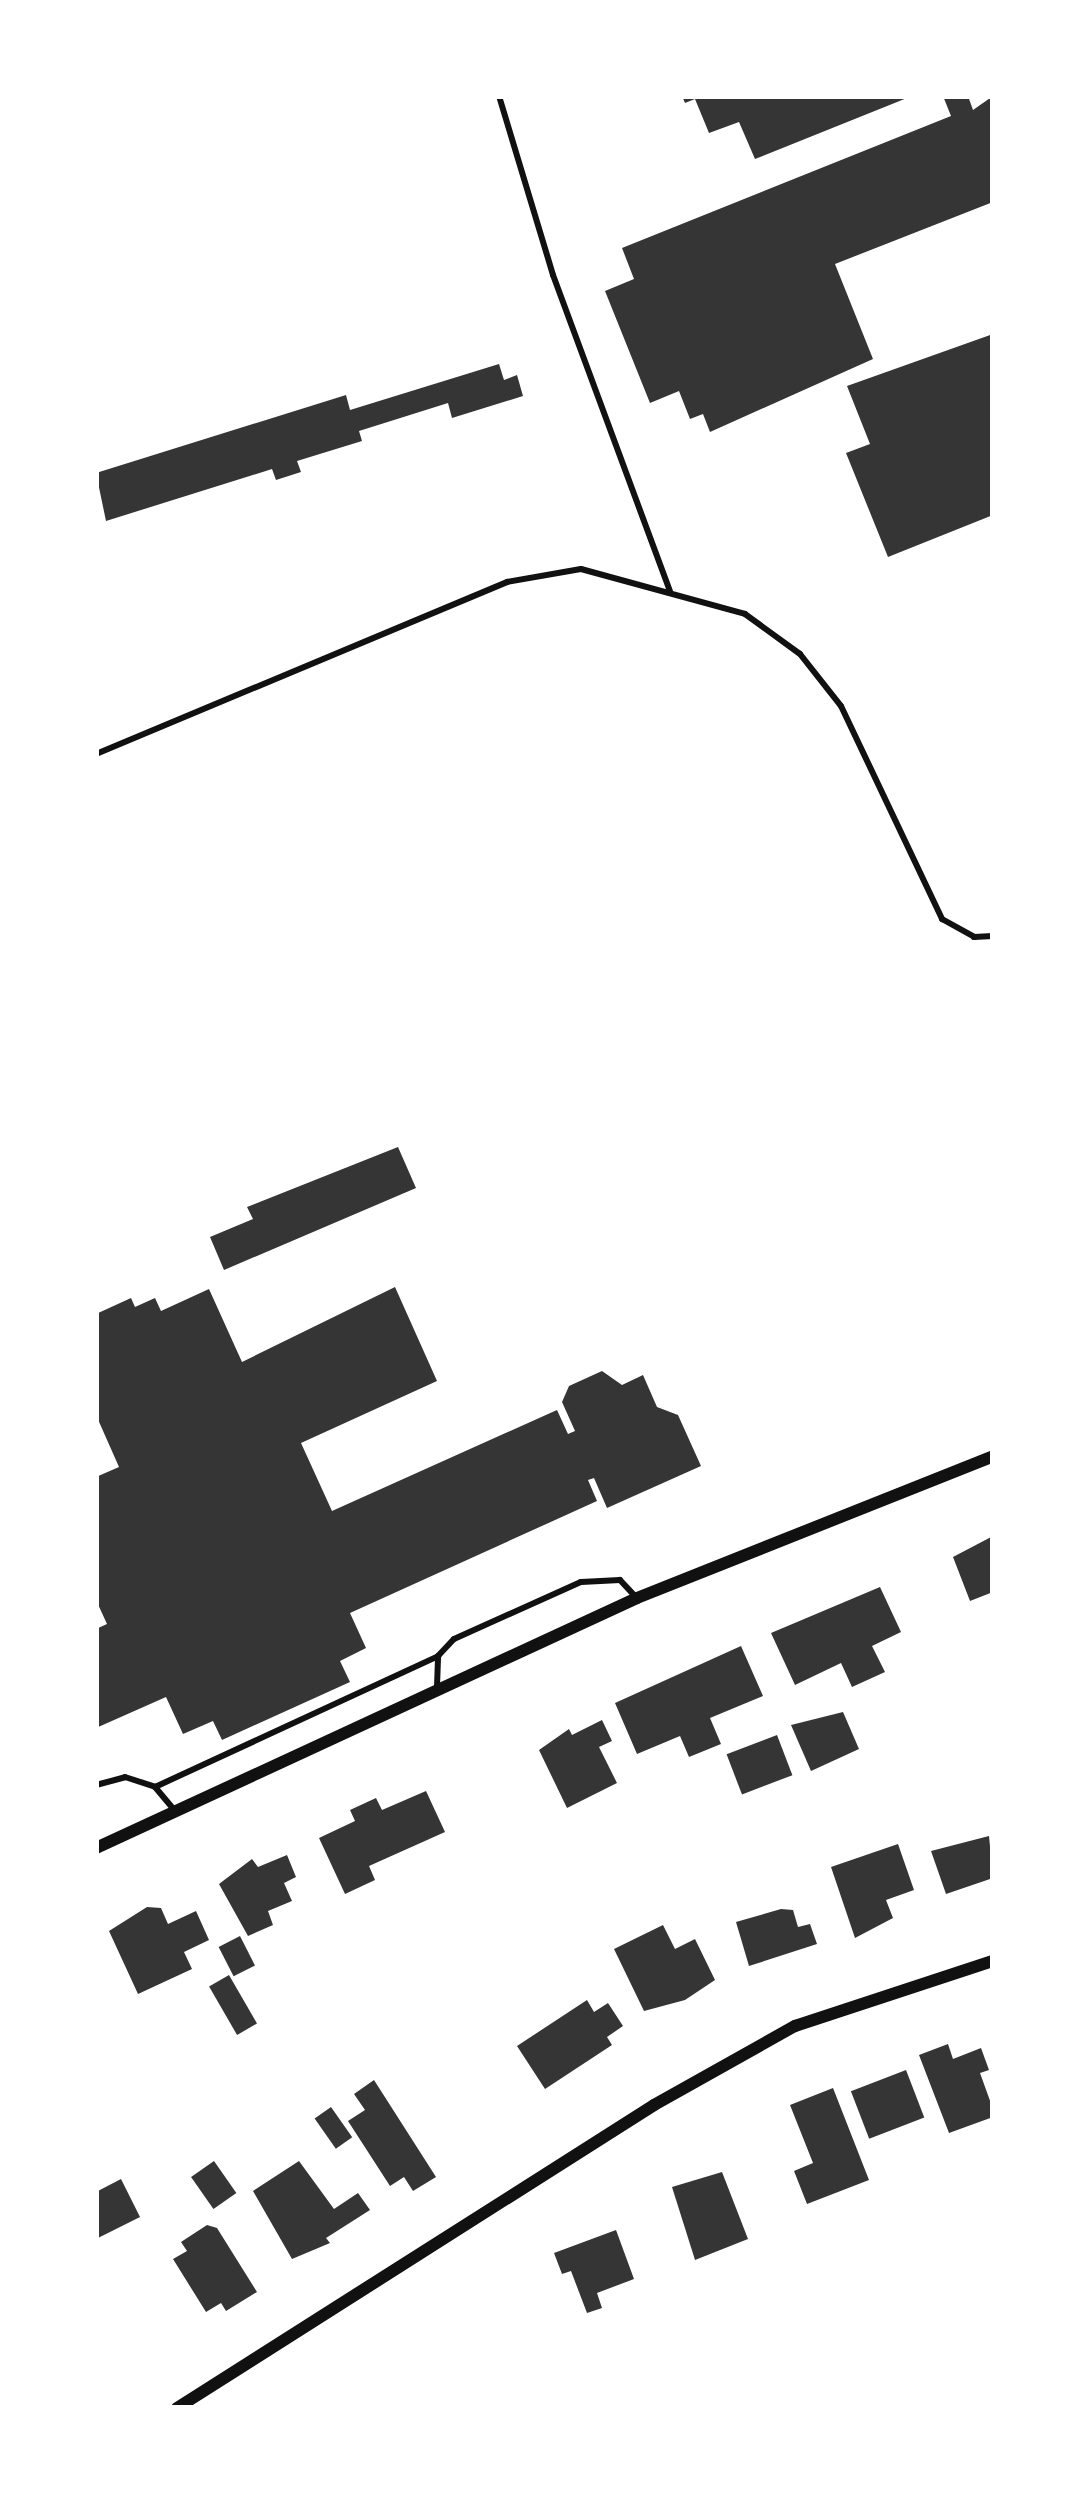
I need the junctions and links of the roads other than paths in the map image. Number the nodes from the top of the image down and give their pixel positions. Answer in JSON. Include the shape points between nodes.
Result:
{"nodes":[{"id":1,"x":499,"y":96,"type":"edge"},
{"id":2,"x":670,"y":591,"type":"junction"},
{"id":3,"x":96,"y":754,"type":"edge"},
{"id":4,"x":993,"y":936,"type":"edge"},
{"id":5,"x":993,"y":1456,"type":"edge"},
{"id":6,"x":638,"y":1598,"type":"junction"},
{"id":7,"x":438,"y":1656,"type":"junction"},
{"id":8,"x":438,"y":1690,"type":"junction"},
{"id":9,"x":96,"y":1785,"type":"edge"},
{"id":10,"x":155,"y":1787,"type":"junction"},
{"id":11,"x":175,"y":1811,"type":"junction"},
{"id":12,"x":96,"y":1847,"type":"edge"},
{"id":13,"x":993,"y":1961,"type":"edge"},
{"id":14,"x":177,"y":2408,"type":"edge"}],
"edges":[{"from":1,"to":2,"type":"lane","via":[[553,275]]},
{"from":2,"to":3,"type":"lane","via":[[580,569],[507,582]]},
{"from":2,"to":4,"type":"lane","via":[[745,614],[800,654],[841,706],[942,919],[974,937]]},
{"from":5,"to":6,"type":"street"},
{"from":6,"to":7,"type":"lane","via":[[620,1580],[581,1582],[454,1639]]},
{"from":6,"to":8,"type":"street"},
{"from":7,"to":8,"type":"lane"},
{"from":7,"to":10,"type":"lane"},
{"from":8,"to":11,"type":"street"},
{"from":9,"to":10,"type":"lane","via":[[125,1777]]},
{"from":10,"to":11,"type":"lane"},
{"from":11,"to":12,"type":"street"},
{"from":13,"to":14,"type":"street","via":[[795,2026],[654,2105]]}]}
